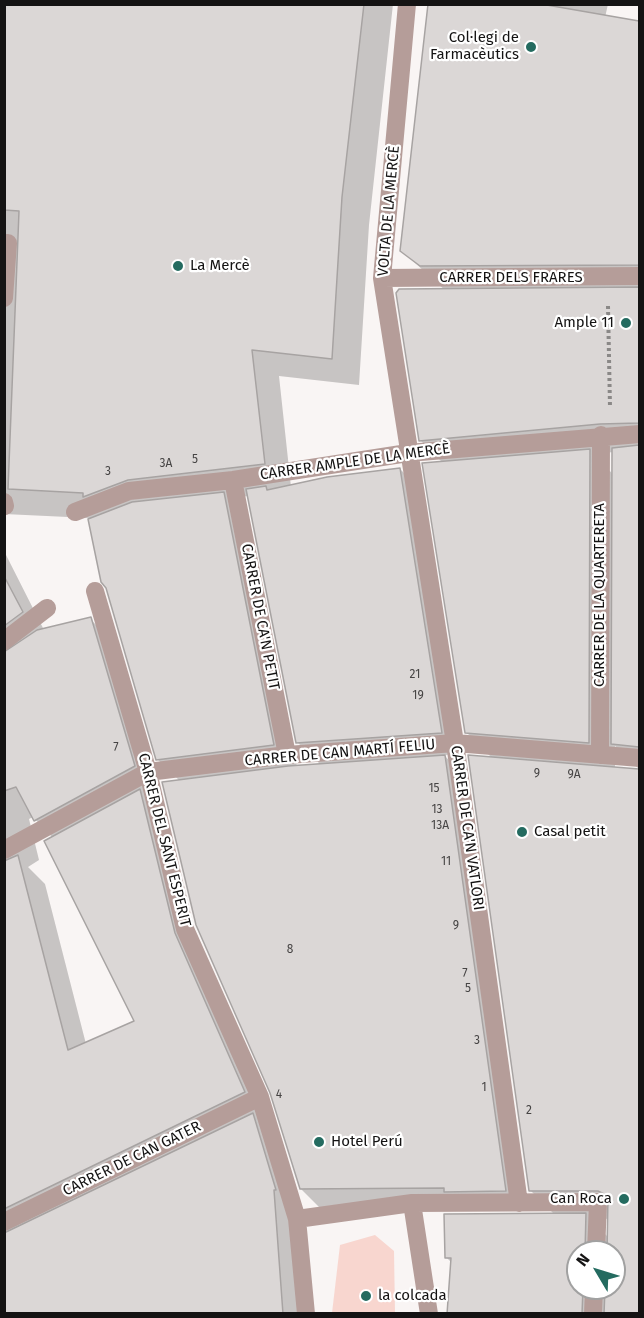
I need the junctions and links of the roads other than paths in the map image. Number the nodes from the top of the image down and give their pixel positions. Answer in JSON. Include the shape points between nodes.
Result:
{"nodes":[{"id":1,"x":407,"y":4,"type":"edge"},
{"id":2,"x":4,"y":243,"type":"edge"},
{"id":3,"x":639,"y":276,"type":"edge"},
{"id":4,"x":382,"y":278,"type":"junction"},
{"id":5,"x":4,"y":298,"type":"edge"},
{"id":6,"x":639,"y":434,"type":"edge"},
{"id":7,"x":606,"y":435,"type":"junction"},
{"id":8,"x":408,"y":453,"type":"junction"},
{"id":9,"x":233,"y":480,"type":"junction"},
{"id":10,"x":75,"y":512,"type":"dead end"},
{"id":11,"x":95,"y":591,"type":"dead end"},
{"id":12,"x":47,"y":608,"type":"dead end"},
{"id":13,"x":4,"y":641,"type":"edge"},
{"id":14,"x":455,"y":743,"type":"junction"},
{"id":15,"x":287,"y":755,"type":"junction"},
{"id":16,"x":600,"y":755,"type":"junction"},
{"id":17,"x":639,"y":758,"type":"edge"},
{"id":18,"x":148,"y":772,"type":"junction"},
{"id":19,"x":4,"y":850,"type":"edge"},
{"id":20,"x":260,"y":1097,"type":"junction"},
{"id":21,"x":412,"y":1203,"type":"junction"},
{"id":22,"x":519,"y":1203,"type":"junction"},
{"id":23,"x":297,"y":1219,"type":"junction"},
{"id":24,"x":4,"y":1221,"type":"edge"},
{"id":25,"x":596,"y":1240,"type":"edge"},
{"id":26,"x":306,"y":1314,"type":"edge"},
{"id":27,"x":429,"y":1314,"type":"edge"}],
"edges":[{"from":1,"to":4,"type":"street","name":"VOLTA DE LA MERCÈ"},
{"from":2,"to":5,"type":"street","via":[[8,243]]},
{"from":3,"to":4,"type":"street","name":"CARRER DELS FRARES"},
{"from":4,"to":8,"type":"street","name":"VOLTA DE LA MERCÈ"},
{"from":6,"to":7,"type":"street","name":"CARRER AMPLE DE LA MERCÈ"},
{"from":7,"to":8,"type":"street","name":"CARRER AMPLE DE LA MERCÈ"},
{"from":7,"to":16,"type":"street","name":"CARRER DE LA QUARTERETA"},
{"from":8,"to":9,"type":"street","name":"CARRER AMPLE DE LA MERCÈ"},
{"from":8,"to":14,"type":"street","name":"CARRER DE CA'N VATLORI"},
{"from":9,"to":10,"type":"street","name":"CARRER AMPLE DE LA MERCÈ","via":[[129,491]]},
{"from":9,"to":15,"type":"street","name":"CARRER DE CA'N PETIT"},
{"from":11,"to":18,"type":"street","name":"CARRER DEL SANT ESPERIT"},
{"from":12,"to":13,"type":"street"},
{"from":14,"to":15,"type":"street","name":"CARRER DE CAN MARTÍ FELIU"},
{"from":14,"to":16,"type":"street","name":"CARRER DE CAN MARTÍ FELIU"},
{"from":14,"to":22,"type":"street","name":"CARRER DE CA'N VATLORI"},
{"from":15,"to":18,"type":"street","name":"CARRER DE CAN MARTÍ FELIU"},
{"from":16,"to":17,"type":"street","name":"CARRER DE CAN MARTÍ FELIU"},
{"from":18,"to":19,"type":"street"},
{"from":18,"to":20,"type":"street","name":"CARRER DEL SANT ESPERIT","via":[[186,929]]},
{"from":20,"to":23,"type":"street","name":"CARRER DEL SANT ESPERIT"},
{"from":20,"to":24,"type":"street","name":"CARRER DE CAN GATER"},
{"from":21,"to":22,"type":"street"},
{"from":21,"to":23,"type":"street"},
{"from":21,"to":27,"type":"street"},
{"from":22,"to":25,"type":"street","via":[[598,1202]]},
{"from":23,"to":26,"type":"street","name":"CARRER DEL SANT ESPERIT"}]}
